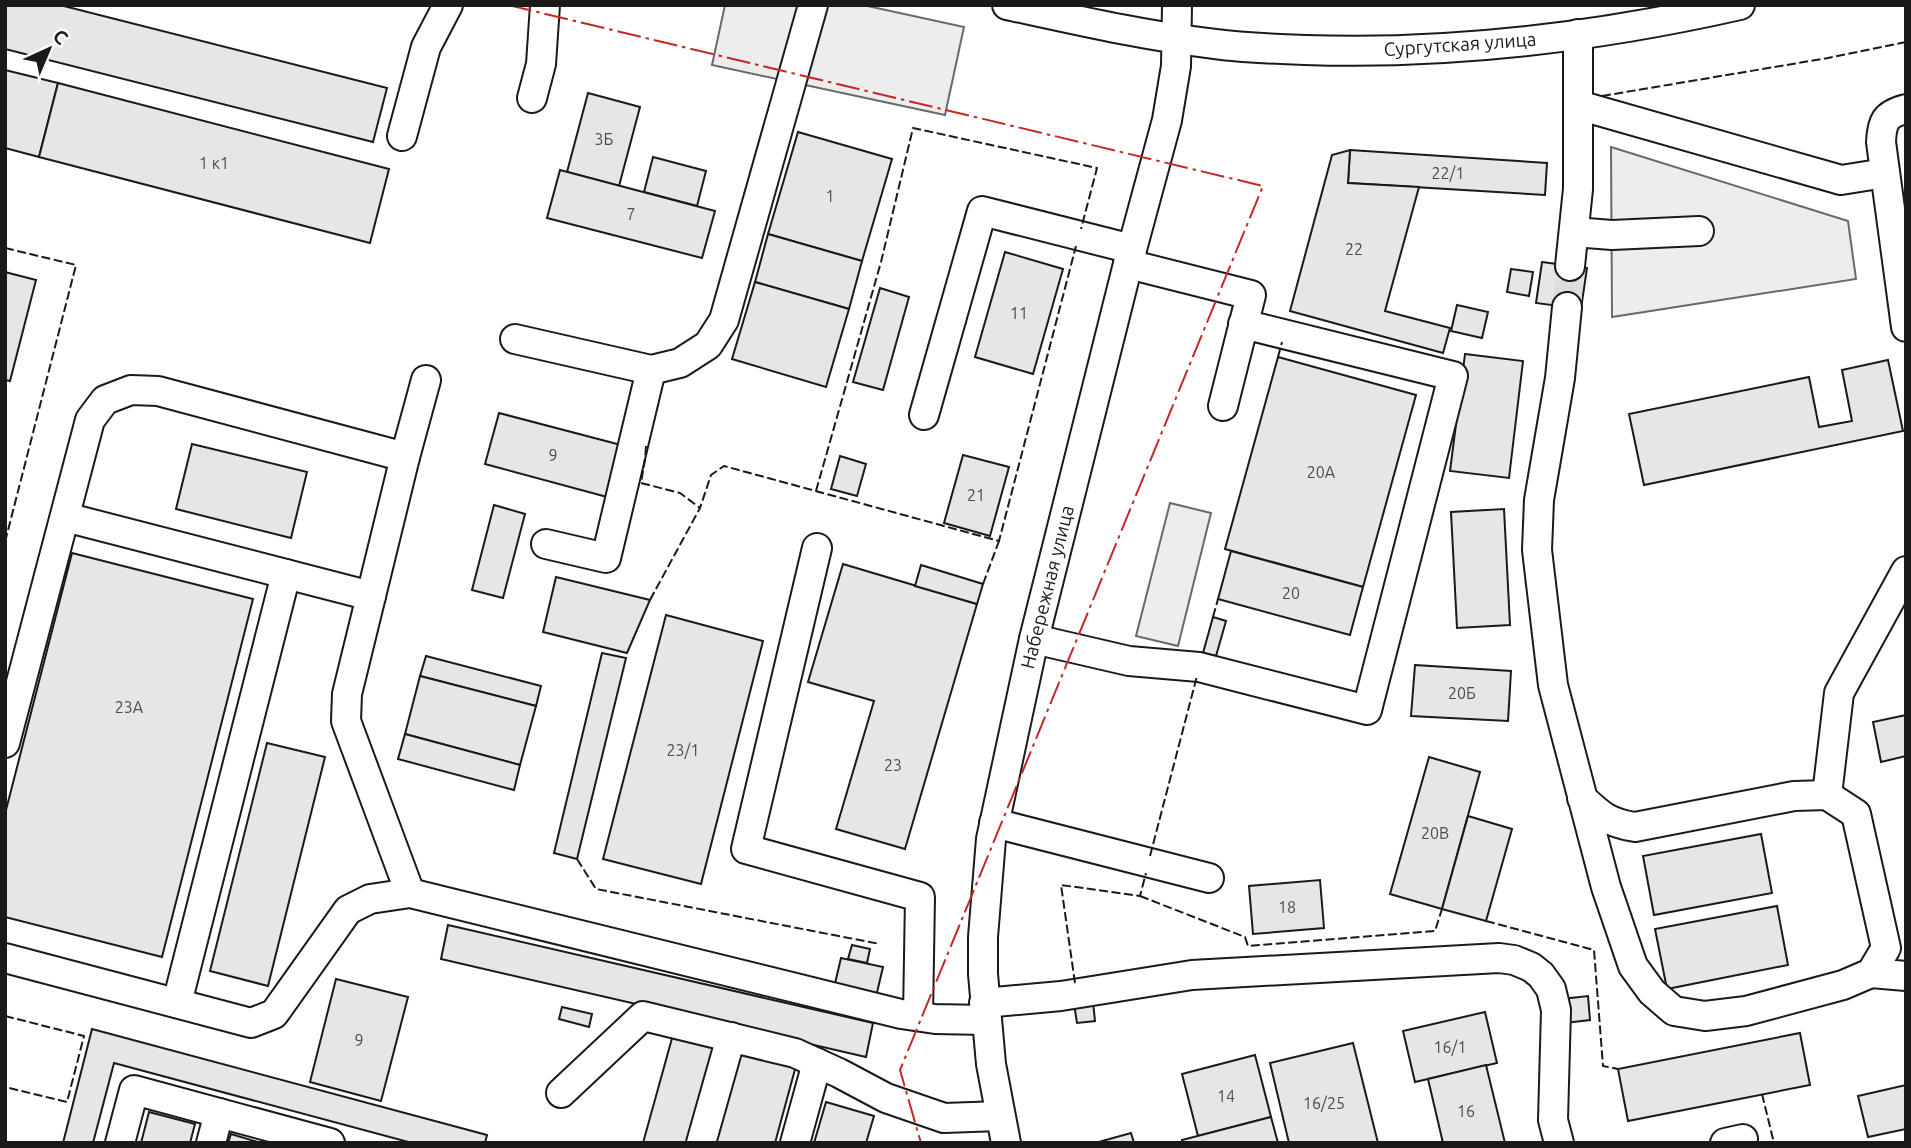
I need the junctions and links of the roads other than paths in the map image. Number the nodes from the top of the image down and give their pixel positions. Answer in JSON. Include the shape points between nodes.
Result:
{"nodes":[{"id":1,"x":448,"y":5,"type":"edge"},
{"id":2,"x":545,"y":5,"type":"edge"},
{"id":3,"x":813,"y":5,"type":"edge"},
{"id":4,"x":1007,"y":5,"type":"edge"},
{"id":5,"x":1177,"y":5,"type":"edge"},
{"id":6,"x":1740,"y":5,"type":"edge"},
{"id":7,"x":1587,"y":24,"type":"edge"},
{"id":8,"x":1178,"y":38,"type":"junction"},
{"id":9,"x":532,"y":98,"type":"dead end"},
{"id":10,"x":1578,"y":105,"type":"junction"},
{"id":11,"x":1906,"y":109,"type":"edge"},
{"id":12,"x":402,"y":136,"type":"dead end"},
{"id":13,"x":1885,"y":173,"type":"junction"},
{"id":14,"x":1699,"y":231,"type":"dead end"},
{"id":15,"x":1574,"y":232,"type":"junction"},
{"id":16,"x":1130,"y":257,"type":"junction"},
{"id":17,"x":1570,"y":266,"type":"tunnel mouth"},
{"id":18,"x":1567,"y":307,"type":"tunnel mouth"},
{"id":19,"x":1243,"y":324,"type":"junction"},
{"id":20,"x":1906,"y":327,"type":"edge"},
{"id":21,"x":514,"y":339,"type":"dead end"},
{"id":22,"x":651,"y":370,"type":"junction"},
{"id":23,"x":426,"y":380,"type":"dead end"},
{"id":24,"x":1223,"y":405,"type":"dead end"},
{"id":25,"x":924,"y":415,"type":"dead end"},
{"id":26,"x":405,"y":457,"type":"junction"},
{"id":27,"x":65,"y":517,"type":"junction"},
{"id":28,"x":546,"y":544,"type":"dead end"},
{"id":29,"x":817,"y":548,"type":"dead end"},
{"id":30,"x":1906,"y":571,"type":"edge"},
{"id":31,"x":286,"y":574,"type":"junction"},
{"id":32,"x":371,"y":596,"type":"junction"},
{"id":33,"x":1034,"y":639,"type":"junction"},
{"id":34,"x":5,"y":743,"type":"edge"},
{"id":35,"x":1827,"y":795,"type":"junction"},
{"id":36,"x":1583,"y":798,"type":"junction"},
{"id":37,"x":995,"y":823,"type":"junction"},
{"id":38,"x":1209,"y":878,"type":"dead end"},
{"id":39,"x":410,"y":893,"type":"junction"},
{"id":40,"x":5,"y":958,"type":"edge"},
{"id":41,"x":1871,"y":973,"type":"junction"},
{"id":42,"x":1906,"y":976,"type":"edge"},
{"id":43,"x":177,"y":1003,"type":"junction"},
{"id":44,"x":985,"y":1012,"type":"junction"},
{"id":45,"x":918,"y":1016,"type":"junction"},
{"id":46,"x":731,"y":1037,"type":"junction"},
{"id":47,"x":817,"y":1063,"type":"junction"},
{"id":48,"x":561,"y":1093,"type":"dead end"},
{"id":49,"x":219,"y":1113,"type":"junction"},
{"id":50,"x":1003,"y":1130,"type":"edge"},
{"id":51,"x":297,"y":1138,"type":"edge"},
{"id":52,"x":120,"y":1143,"type":"edge"},
{"id":53,"x":211,"y":1143,"type":"edge"},
{"id":54,"x":330,"y":1143,"type":"edge"},
{"id":55,"x":701,"y":1143,"type":"edge"},
{"id":56,"x":795,"y":1143,"type":"edge"},
{"id":57,"x":1559,"y":1143,"type":"edge"}],
"edges":[{"from":1,"to":12,"type":"street","via":[[426,47]]},
{"from":2,"to":9,"type":"street","via":[[541,64]]},
{"from":3,"to":22,"type":"street","via":[[724,320],[708,345],[680,363]]},
{"from":4,"to":8,"type":"street","name":"Сургутская улица"},
{"from":5,"to":8,"type":"street","name":"Набережная улица"},
{"from":6,"to":7,"type":"street","name":"Сургутская улица"},
{"from":7,"to":8,"type":"street","name":"Сургутская улица","via":[[1450,49],[1255,48]]},
{"from":7,"to":10,"type":"street"},
{"from":8,"to":16,"type":"street","name":"Набережная улица","via":[[1167,120]]},
{"from":10,"to":13,"type":"street","via":[[1841,180]]},
{"from":10,"to":15,"type":"street"},
{"from":11,"to":13,"type":"street","via":[[1892,112],[1882,125]]},
{"from":13,"to":20,"type":"street"},
{"from":14,"to":15,"type":"street"},
{"from":15,"to":17,"type":"street"},
{"from":16,"to":19,"type":"street","via":[[1251,295]]},
{"from":16,"to":25,"type":"street","via":[[982,211]]},
{"from":16,"to":33,"type":"street","name":"Набережная улица"},
{"from":18,"to":36,"type":"street","via":[[1539,500],[1537,550],[1553,685]]},
{"from":19,"to":24,"type":"street"},
{"from":19,"to":33,"type":"street","via":[[1453,376],[1367,709],[1154,652],[1129,661]]},
{"from":21,"to":22,"type":"street"},
{"from":22,"to":28,"type":"street","via":[[606,558]]},
{"from":23,"to":26,"type":"street"},
{"from":26,"to":27,"type":"street","via":[[158,391],[131,390],[104,400],[90,420]]},
{"from":26,"to":32,"type":"street"},
{"from":27,"to":31,"type":"street"},
{"from":27,"to":34,"type":"street"},
{"from":29,"to":45,"type":"street","via":[[746,849],[920,897]]},
{"from":30,"to":35,"type":"street","via":[[1839,693]]},
{"from":31,"to":32,"type":"street"},
{"from":31,"to":43,"type":"street"},
{"from":32,"to":39,"type":"street","via":[[347,694],[346,722]]},
{"from":33,"to":37,"type":"street","name":"Набережная улица"},
{"from":35,"to":36,"type":"street","via":[[1794,796],[1635,827],[1600,816]]},
{"from":35,"to":41,"type":"street","via":[[1856,814],[1886,948]]},
{"from":36,"to":41,"type":"street","via":[[1633,966],[1674,1011],[1705,1016],[1746,1010],[1843,985]]},
{"from":37,"to":38,"type":"street"},
{"from":37,"to":44,"type":"street","name":"Набережная улица","via":[[983,937]]},
{"from":39,"to":43,"type":"street","via":[[370,899],[348,910],[274,1014],[251,1023]]},
{"from":39,"to":45,"type":"street"},
{"from":40,"to":43,"type":"street"},
{"from":41,"to":42,"type":"street"},
{"from":44,"to":45,"type":"street"},
{"from":44,"to":50,"type":"street","name":"Набережная улица"},
{"from":44,"to":57,"type":"street","via":[[1192,975],[1514,960],[1531,967],[1551,989],[1556,1010],[1553,1120]]},
{"from":46,"to":47,"type":"street"},
{"from":46,"to":48,"type":"street","via":[[643,1016]]},
{"from":46,"to":55,"type":"street"},
{"from":47,"to":50,"type":"street","via":[[886,1098],[944,1118]]},
{"from":47,"to":56,"type":"street"},
{"from":49,"to":51,"type":"street"},
{"from":49,"to":52,"type":"street","via":[[134,1090]]},
{"from":49,"to":53,"type":"street"},
{"from":51,"to":54,"type":"street"}]}
